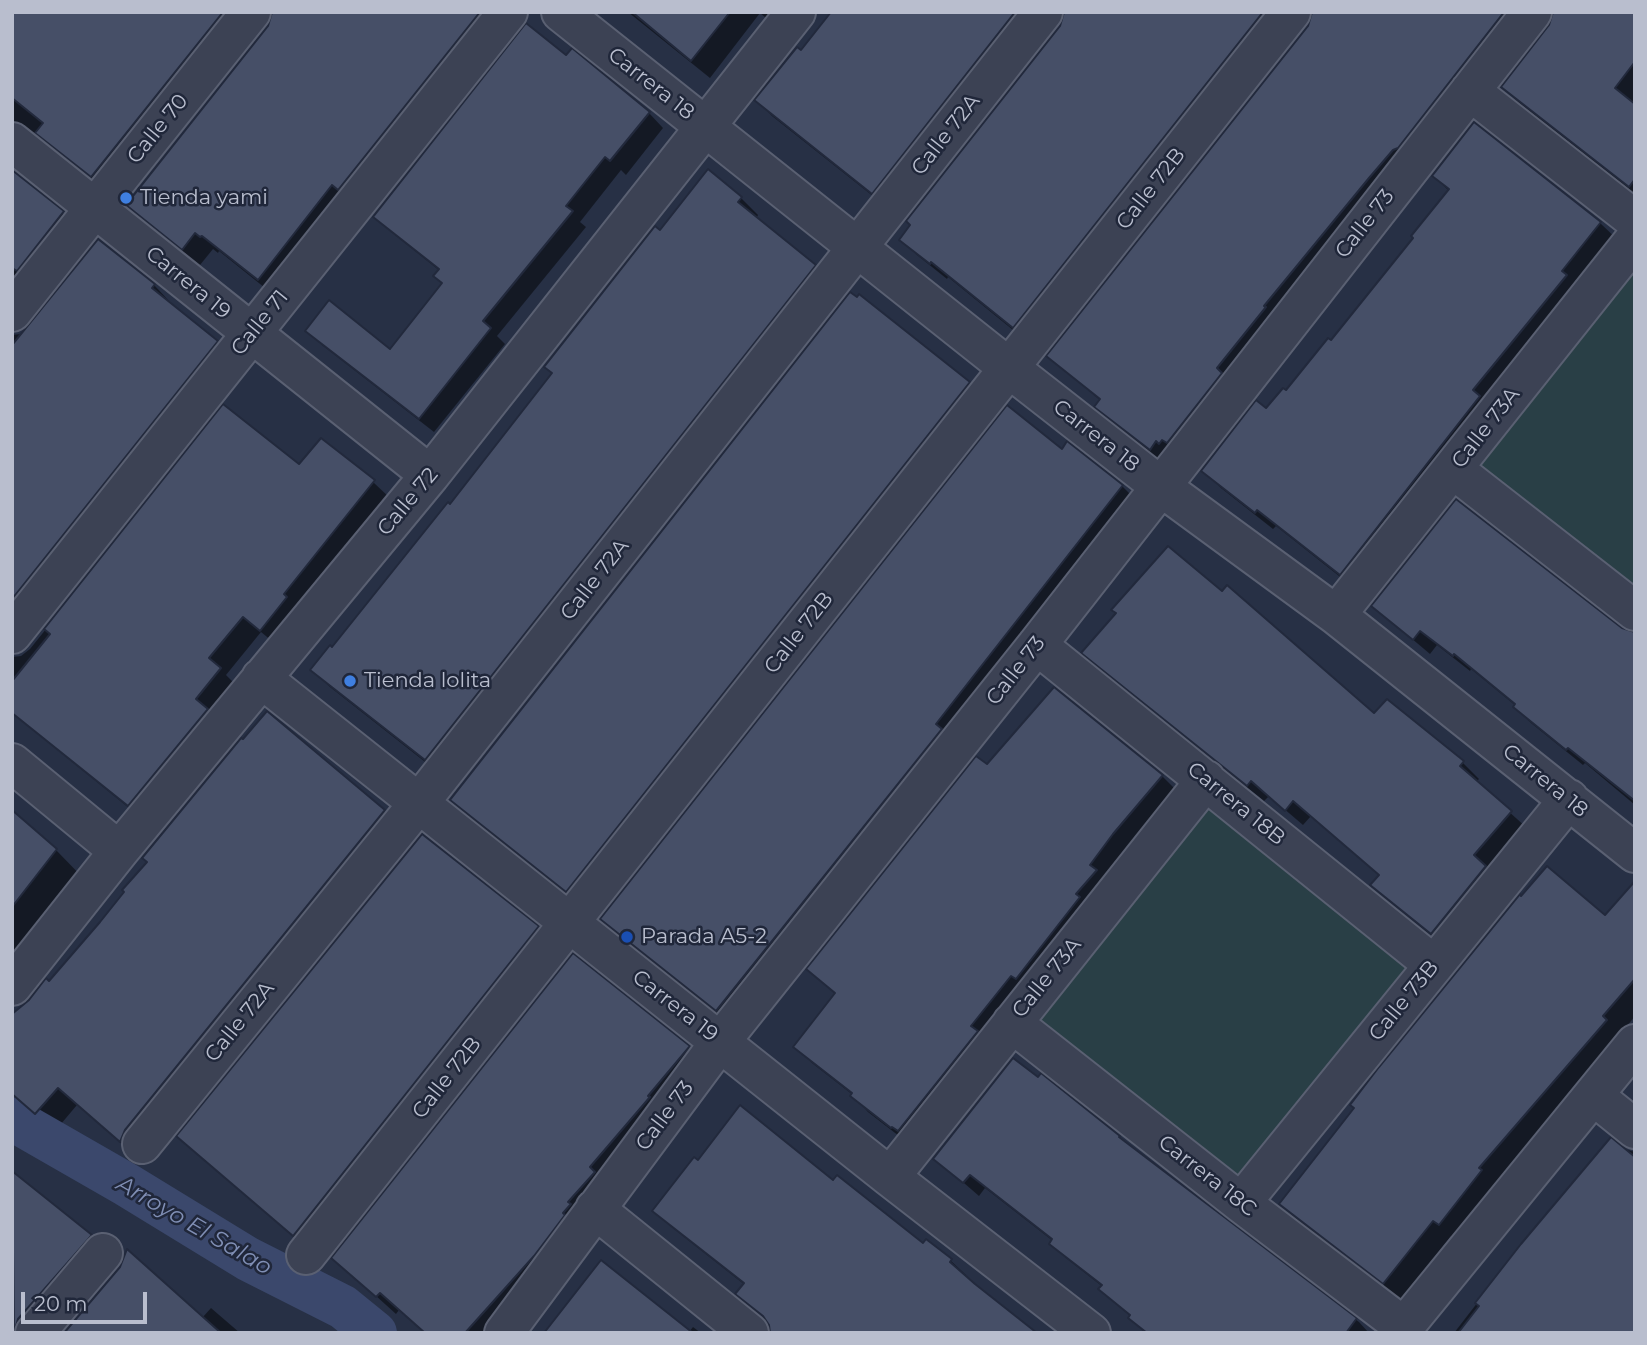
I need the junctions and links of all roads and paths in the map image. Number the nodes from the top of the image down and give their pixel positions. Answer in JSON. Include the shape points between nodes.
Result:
{"nodes":[{"id":1,"x":251,"y":12,"type":"edge"},
{"id":2,"x":508,"y":12,"type":"edge"},
{"id":3,"x":561,"y":12,"type":"edge"},
{"id":4,"x":796,"y":12,"type":"edge"},
{"id":5,"x":1043,"y":12,"type":"edge"},
{"id":6,"x":1292,"y":12,"type":"edge"},
{"id":7,"x":1532,"y":12,"type":"edge"},
{"id":8,"x":1470,"y":91,"type":"junction"},
{"id":9,"x":707,"y":128,"type":"junction"},
{"id":10,"x":12,"y":142,"type":"edge"},
{"id":11,"x":95,"y":208,"type":"junction"},
{"id":12,"x":1635,"y":220,"type":"edge"},
{"id":13,"x":1635,"y":239,"type":"edge"},
{"id":14,"x":857,"y":248,"type":"junction"},
{"id":15,"x":12,"y":312,"type":"edge"},
{"id":16,"x":252,"y":334,"type":"junction"},
{"id":17,"x":1009,"y":368,"type":"junction"},
{"id":18,"x":1453,"y":470,"type":"junction"},
{"id":19,"x":430,"y":475,"type":"junction"},
{"id":20,"x":1160,"y":486,"type":"junction"},
{"id":21,"x":1635,"y":611,"type":"edge"},
{"id":22,"x":1336,"y":615,"type":"junction"},
{"id":23,"x":12,"y":634,"type":"edge"},
{"id":24,"x":1037,"y":645,"type":"junction"},
{"id":25,"x":261,"y":678,"type":"junction"},
{"id":26,"x":12,"y":763,"type":"edge"},
{"id":27,"x":1206,"y":780,"type":"junction"},
{"id":28,"x":1569,"y":799,"type":"junction"},
{"id":29,"x":419,"y":803,"type":"junction"},
{"id":30,"x":119,"y":851,"type":"junction"},
{"id":31,"x":1635,"y":853,"type":"edge"},
{"id":32,"x":570,"y":923,"type":"junction"},
{"id":33,"x":1434,"y":965,"type":"junction"},
{"id":34,"x":12,"y":986,"type":"edge"},
{"id":35,"x":1012,"y":1023,"type":"junction"},
{"id":36,"x":720,"y":1042,"type":"junction"},
{"id":37,"x":1635,"y":1044,"type":"edge"},
{"id":38,"x":1594,"y":1096,"type":"junction"},
{"id":39,"x":1635,"y":1129,"type":"edge"},
{"id":40,"x":142,"y":1144,"type":"dead end"},
{"id":41,"x":890,"y":1177,"type":"junction"},
{"id":42,"x":1241,"y":1203,"type":"junction"},
{"id":43,"x":595,"y":1209,"type":"junction"},
{"id":44,"x":103,"y":1253,"type":"dead end"},
{"id":45,"x":306,"y":1255,"type":"dead end"},
{"id":46,"x":1401,"y":1330,"type":"edge"},
{"id":47,"x":35,"y":1333,"type":"edge"},
{"id":48,"x":504,"y":1333,"type":"edge"},
{"id":49,"x":749,"y":1333,"type":"edge"},
{"id":50,"x":1091,"y":1333,"type":"edge"}],
"edges":[{"from":1,"to":11,"type":"street","name":"Calle 70"},
{"from":2,"to":16,"type":"street","name":"Calle 71"},
{"from":3,"to":9,"type":"street","name":"Carrera 18"},
{"from":4,"to":9,"type":"street","name":"Calle 72"},
{"from":5,"to":14,"type":"street","name":"Calle 72A"},
{"from":6,"to":17,"type":"street","name":"Calle 72B"},
{"from":7,"to":8,"type":"street","name":"Calle 73"},
{"from":8,"to":12,"type":"street"},
{"from":8,"to":20,"type":"street","name":"Calle 73"},
{"from":9,"to":14,"type":"street","name":"Carrera 18"},
{"from":9,"to":19,"type":"street","name":"Calle 72"},
{"from":10,"to":11,"type":"street","name":"Carrera 19"},
{"from":11,"to":15,"type":"street","name":"Calle 70"},
{"from":11,"to":16,"type":"street","name":"Carrera 19"},
{"from":13,"to":18,"type":"street","name":"Calle 73A"},
{"from":14,"to":17,"type":"street","name":"Carrera 18"},
{"from":14,"to":29,"type":"street","name":"Calle 72A"},
{"from":16,"to":19,"type":"street","name":"Carrera 19"},
{"from":16,"to":23,"type":"street","name":"Calle 71"},
{"from":17,"to":20,"type":"street","name":"Carrera 18"},
{"from":17,"to":32,"type":"street","name":"Calle 72B"},
{"from":18,"to":21,"type":"street"},
{"from":18,"to":22,"type":"street","name":"Calle 73A"},
{"from":19,"to":25,"type":"street","name":"Calle 72"},
{"from":20,"to":22,"type":"street","name":"Carrera 18"},
{"from":20,"to":24,"type":"street","name":"Calle 73"},
{"from":22,"to":28,"type":"street","name":"Carrera 18"},
{"from":24,"to":27,"type":"street","name":"Carrera 18B"},
{"from":24,"to":36,"type":"street","name":"Calle 73"},
{"from":25,"to":29,"type":"street","name":"Carrera 19"},
{"from":25,"to":30,"type":"street","name":"Calle 72"},
{"from":26,"to":30,"type":"street"},
{"from":27,"to":33,"type":"street","name":"Carrera 18B"},
{"from":27,"to":35,"type":"street","name":"Calle 73A"},
{"from":28,"to":31,"type":"street","name":"Carrera 18"},
{"from":28,"to":33,"type":"street","name":"Calle 73B"},
{"from":29,"to":32,"type":"street","name":"Carrera 19"},
{"from":29,"to":40,"type":"street","name":"Calle 72A"},
{"from":30,"to":34,"type":"street","name":"Calle 72"},
{"from":32,"to":36,"type":"street","name":"Carrera 19"},
{"from":32,"to":45,"type":"street","name":"Calle 72B"},
{"from":33,"to":42,"type":"street","name":"Calle 73B"},
{"from":35,"to":41,"type":"street","name":"Calle 73A"},
{"from":35,"to":42,"type":"street","name":"Carrera 18C"},
{"from":36,"to":41,"type":"street","name":"Carrera 19"},
{"from":36,"to":43,"type":"street","name":"Calle 73"},
{"from":37,"to":38,"type":"street"},
{"from":38,"to":39,"type":"street"},
{"from":38,"to":46,"type":"street"},
{"from":41,"to":50,"type":"street","name":"Carrera 19"},
{"from":42,"to":46,"type":"street","name":"Carrera 18C"},
{"from":43,"to":48,"type":"street","name":"Calle 73"},
{"from":43,"to":49,"type":"street"},
{"from":44,"to":47,"type":"street"}]}
